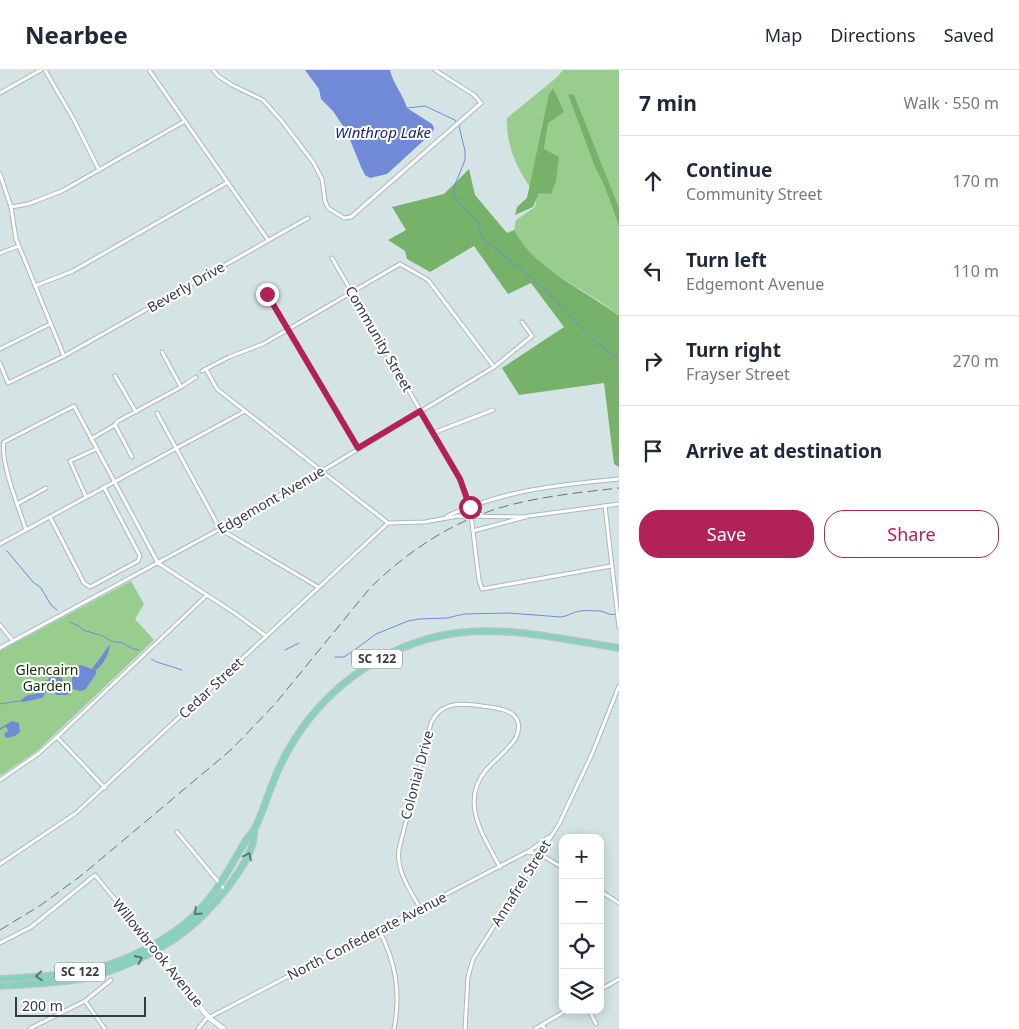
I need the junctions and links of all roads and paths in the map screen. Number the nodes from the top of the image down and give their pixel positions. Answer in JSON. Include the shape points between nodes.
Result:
{"nodes":[{"id":1,"x":41,"y":70,"type":"edge"},
{"id":2,"x":45,"y":70,"type":"edge"},
{"id":3,"x":149,"y":70,"type":"edge"},
{"id":4,"x":213,"y":70,"type":"edge"},
{"id":5,"x":435,"y":70,"type":"edge"},
{"id":6,"x":0,"y":93,"type":"edge"},
{"id":7,"x":185,"y":121,"type":"junction"},
{"id":8,"x":98,"y":170,"type":"junction"},
{"id":9,"x":0,"y":174,"type":"edge"},
{"id":10,"x":228,"y":182,"type":"junction"},
{"id":11,"x":11,"y":208,"type":"junction"},
{"id":12,"x":308,"y":218,"type":"dead end"},
{"id":13,"x":268,"y":240,"type":"junction"},
{"id":14,"x":18,"y":246,"type":"junction"},
{"id":15,"x":0,"y":253,"type":"edge"},
{"id":16,"x":332,"y":258,"type":"dead end"},
{"id":17,"x":35,"y":286,"type":"junction"},
{"id":18,"x":352,"y":292,"type":"junction"},
{"id":19,"x":267,"y":294,"type":"dead end"},
{"id":20,"x":522,"y":322,"type":"dead end"},
{"id":21,"x":50,"y":324,"type":"junction"},
{"id":22,"x":288,"y":329,"type":"junction"},
{"id":23,"x":0,"y":348,"type":"edge"},
{"id":24,"x":162,"y":352,"type":"dead end"},
{"id":25,"x":64,"y":356,"type":"junction"},
{"id":26,"x":0,"y":363,"type":"edge"},
{"id":27,"x":494,"y":367,"type":"junction"},
{"id":28,"x":115,"y":376,"type":"dead end"},
{"id":29,"x":196,"y":376,"type":"dead end"},
{"id":30,"x":181,"y":387,"type":"junction"},
{"id":31,"x":494,"y":410,"type":"dead end"},
{"id":32,"x":245,"y":411,"type":"junction"},
{"id":33,"x":420,"y":411,"type":"junction"},
{"id":34,"x":136,"y":412,"type":"junction"},
{"id":35,"x":157,"y":413,"type":"dead end"},
{"id":36,"x":116,"y":425,"type":"junction"},
{"id":37,"x":433,"y":432,"type":"junction"},
{"id":38,"x":91,"y":439,"type":"junction"},
{"id":39,"x":95,"y":447,"type":"junction"},
{"id":40,"x":358,"y":448,"type":"junction"},
{"id":41,"x":176,"y":449,"type":"junction"},
{"id":42,"x":132,"y":456,"type":"dead end"},
{"id":43,"x":322,"y":471,"type":"junction"},
{"id":44,"x":619,"y":479,"type":"edge"},
{"id":45,"x":114,"y":482,"type":"junction"},
{"id":46,"x":104,"y":487,"type":"junction"},
{"id":47,"x":46,"y":488,"type":"dead end"},
{"id":48,"x":86,"y":497,"type":"junction"},
{"id":49,"x":479,"y":503,"type":"junction"},
{"id":50,"x":17,"y":504,"type":"junction"},
{"id":51,"x":619,"y":504,"type":"edge"},
{"id":52,"x":605,"y":506,"type":"junction"},
{"id":53,"x":470,"y":507,"type":"junction"},
{"id":54,"x":458,"y":516,"type":"junction"},
{"id":55,"x":471,"y":516,"type":"junction"},
{"id":56,"x":482,"y":516,"type":"junction"},
{"id":57,"x":50,"y":517,"type":"junction"},
{"id":58,"x":525,"y":517,"type":"junction"},
{"id":59,"x":441,"y":518,"type":"junction"},
{"id":60,"x":388,"y":524,"type":"junction"},
{"id":61,"x":220,"y":529,"type":"junction"},
{"id":62,"x":26,"y":530,"type":"junction"},
{"id":63,"x":473,"y":531,"type":"junction"},
{"id":64,"x":0,"y":544,"type":"edge"},
{"id":65,"x":158,"y":563,"type":"junction"},
{"id":66,"x":611,"y":566,"type":"junction"},
{"id":67,"x":318,"y":587,"type":"junction"},
{"id":68,"x":206,"y":596,"type":"junction"},
{"id":69,"x":618,"y":606,"type":"edge"},
{"id":70,"x":618,"y":617,"type":"edge"},
{"id":71,"x":0,"y":625,"type":"edge"},
{"id":72,"x":619,"y":627,"type":"edge"},
{"id":73,"x":266,"y":636,"type":"junction"},
{"id":74,"x":13,"y":641,"type":"junction"},
{"id":75,"x":0,"y":648,"type":"edge"},
{"id":76,"x":619,"y":648,"type":"edge"},
{"id":77,"x":619,"y":686,"type":"edge"},
{"id":78,"x":615,"y":698,"type":"junction"},
{"id":79,"x":619,"y":700,"type":"edge"},
{"id":80,"x":57,"y":737,"type":"junction"},
{"id":81,"x":0,"y":780,"type":"edge"},
{"id":82,"x":105,"y":788,"type":"junction"},
{"id":83,"x":254,"y":830,"type":"junction"},
{"id":84,"x":178,"y":832,"type":"dead end"},
{"id":85,"x":551,"y":835,"type":"junction"},
{"id":86,"x":527,"y":852,"type":"junction"},
{"id":87,"x":540,"y":854,"type":"junction"},
{"id":88,"x":0,"y":864,"type":"edge"},
{"id":89,"x":559,"y":866,"type":"edge"},
{"id":90,"x":500,"y":867,"type":"junction"},
{"id":91,"x":220,"y":884,"type":"junction"},
{"id":92,"x":225,"y":890,"type":"junction"},
{"id":93,"x":604,"y":894,"type":"edge"},
{"id":94,"x":619,"y":903,"type":"edge"},
{"id":95,"x":420,"y":908,"type":"junction"},
{"id":96,"x":379,"y":930,"type":"junction"},
{"id":97,"x":0,"y":943,"type":"edge"},
{"id":98,"x":154,"y":948,"type":"junction"},
{"id":99,"x":0,"y":979,"type":"edge"},
{"id":100,"x":111,"y":980,"type":"dead end"},
{"id":101,"x":619,"y":980,"type":"edge"},
{"id":102,"x":0,"y":986,"type":"edge"},
{"id":103,"x":604,"y":988,"type":"edge"},
{"id":104,"x":85,"y":1001,"type":"junction"},
{"id":105,"x":560,"y":1014,"type":"edge"},
{"id":106,"x":591,"y":1014,"type":"edge"},
{"id":107,"x":210,"y":1018,"type":"junction"},
{"id":108,"x":596,"y":1024,"type":"dead end"},
{"id":109,"x":542,"y":1025,"type":"junction"},
{"id":110,"x":29,"y":1029,"type":"edge"},
{"id":111,"x":105,"y":1029,"type":"edge"},
{"id":112,"x":198,"y":1029,"type":"edge"},
{"id":113,"x":224,"y":1029,"type":"edge"},
{"id":114,"x":394,"y":1029,"type":"edge"},
{"id":115,"x":465,"y":1029,"type":"edge"},
{"id":116,"x":535,"y":1029,"type":"edge"},
{"id":117,"x":545,"y":1029,"type":"edge"}],
"edges":[{"from":1,"to":6,"type":"street"},
{"from":2,"to":8,"type":"street"},
{"from":3,"to":7,"type":"street"},
{"from":4,"to":5,"type":"street","via":[[232,85],[263,100],[281,120],[313,162],[322,179],[328,208],[344,218],[351,217],[480,103],[474,95]]},
{"from":7,"to":8,"type":"street"},
{"from":7,"to":10,"type":"street"},
{"from":8,"to":11,"type":"street","via":[[62,191]]},
{"from":9,"to":11,"type":"street"},
{"from":10,"to":13,"type":"street"},
{"from":10,"to":17,"type":"street","via":[[73,271]]},
{"from":11,"to":14,"type":"street"},
{"from":12,"to":13,"type":"street","name":"Beverly Drive"},
{"from":13,"to":25,"type":"street","name":"Beverly Drive"},
{"from":14,"to":15,"type":"street"},
{"from":14,"to":17,"type":"street"},
{"from":16,"to":18,"type":"street","name":"Community Street"},
{"from":17,"to":21,"type":"street"},
{"from":18,"to":22,"type":"street"},
{"from":18,"to":27,"type":"street","via":[[400,264],[428,280]]},
{"from":18,"to":33,"type":"street","name":"Community Street"},
{"from":19,"to":22,"type":"street"},
{"from":20,"to":27,"type":"street","name":"Edgemont Avenue","via":[[532,336]]},
{"from":21,"to":23,"type":"street"},
{"from":21,"to":25,"type":"street"},
{"from":22,"to":32,"type":"street","via":[[263,344],[204,370],[216,388]]},
{"from":22,"to":40,"type":"street"},
{"from":24,"to":30,"type":"street"},
{"from":25,"to":26,"type":"street","name":"Beverly Drive","via":[[8,383]]},
{"from":27,"to":33,"type":"street","name":"Edgemont Avenue"},
{"from":28,"to":34,"type":"street"},
{"from":29,"to":30,"type":"street"},
{"from":30,"to":34,"type":"street"},
{"from":31,"to":37,"type":"street"},
{"from":32,"to":41,"type":"street"},
{"from":32,"to":43,"type":"street"},
{"from":33,"to":37,"type":"street","name":"Community Street"},
{"from":33,"to":40,"type":"street","name":"Edgemont Avenue"},
{"from":34,"to":36,"type":"street"},
{"from":35,"to":41,"type":"street"},
{"from":36,"to":38,"type":"street"},
{"from":36,"to":42,"type":"street"},
{"from":37,"to":53,"type":"street","name":"Community Street","via":[[460,479]]},
{"from":38,"to":39,"type":"street"},
{"from":38,"to":50,"type":"street","via":[[74,406],[4,442],[2,457]]},
{"from":39,"to":45,"type":"street"},
{"from":39,"to":48,"type":"street","via":[[70,461]]},
{"from":40,"to":43,"type":"street","name":"Edgemont Avenue"},
{"from":41,"to":45,"type":"street"},
{"from":41,"to":61,"type":"street"},
{"from":43,"to":60,"type":"street"},
{"from":43,"to":61,"type":"street","name":"Edgemont Avenue"},
{"from":44,"to":49,"type":"street","via":[[538,487]]},
{"from":45,"to":46,"type":"street"},
{"from":45,"to":65,"type":"street"},
{"from":46,"to":48,"type":"street"},
{"from":46,"to":57,"type":"street","via":[[140,556],[138,561],[90,587],[84,583]]},
{"from":47,"to":50,"type":"street"},
{"from":48,"to":57,"type":"street"},
{"from":49,"to":53,"type":"street"},
{"from":49,"to":56,"type":"street","via":[[476,511]]},
{"from":50,"to":62,"type":"street"},
{"from":51,"to":52,"type":"street"},
{"from":52,"to":58,"type":"street"},
{"from":52,"to":66,"type":"street"},
{"from":53,"to":54,"type":"street","via":[[467,513]]},
{"from":53,"to":55,"type":"street","name":"Community Street"},
{"from":53,"to":56,"type":"street"},
{"from":53,"to":59,"type":"street"},
{"from":54,"to":55,"type":"street"},
{"from":54,"to":59,"type":"street"},
{"from":55,"to":56,"type":"street"},
{"from":55,"to":63,"type":"street","name":"Community Street"},
{"from":56,"to":58,"type":"street"},
{"from":57,"to":62,"type":"street"},
{"from":58,"to":63,"type":"street"},
{"from":59,"to":60,"type":"street"},
{"from":60,"to":67,"type":"street","name":"Cedar Street"},
{"from":61,"to":65,"type":"street","name":"Edgemont Avenue"},
{"from":61,"to":67,"type":"street"},
{"from":62,"to":64,"type":"street"},
{"from":63,"to":66,"type":"street","name":"Community Street","via":[[482,589]]},
{"from":65,"to":68,"type":"street"},
{"from":65,"to":74,"type":"street","name":"Edgemont Avenue"},
{"from":66,"to":69,"type":"street"},
{"from":67,"to":73,"type":"street","name":"Cedar Street"},
{"from":68,"to":73,"type":"street"},
{"from":68,"to":80,"type":"street"},
{"from":69,"to":70,"type":"street"},
{"from":70,"to":72,"type":"street"},
{"from":71,"to":74,"type":"street"},
{"from":73,"to":82,"type":"street","name":"Cedar Street"},
{"from":74,"to":75,"type":"street","name":"Edgemont Avenue"},
{"from":76,"to":83,"type":"main road","number":"SC 122","via":[[489,631],[441,636],[390,653],[364,667],[340,686],[306,724],[281,764]]},
{"from":77,"to":78,"type":"street","name":"Annafrel Street"},
{"from":78,"to":79,"type":"street"},
{"from":78,"to":85,"type":"street","name":"Annafrel Street","via":[[574,795]]},
{"from":80,"to":81,"type":"street"},
{"from":80,"to":82,"type":"street"},
{"from":82,"to":88,"type":"street","name":"Cedar Street","via":[[76,813]]},
{"from":83,"to":91,"type":"main road","number":"SC 122"},
{"from":92,"to":83,"type":"main road","number":"SC 122","one_way":true,"via":[[246,860],[255,840]]},
{"from":84,"to":91,"type":"street"},
{"from":85,"to":86,"type":"street","name":"North Confederate Avenue"},
{"from":85,"to":87,"type":"street","name":"Annafrel Street"},
{"from":86,"to":87,"type":"street"},
{"from":86,"to":90,"type":"street","name":"North Confederate Avenue"},
{"from":87,"to":89,"type":"street"},
{"from":87,"to":115,"type":"street","name":"Annafrel Street","via":[[473,959],[468,977]]},
{"from":90,"to":95,"type":"street","name":"North Confederate Avenue"},
{"from":90,"to":95,"type":"street","name":"Colonial Drive","via":[[476,821],[474,795],[484,773],[516,738],[518,724],[503,708],[460,703],[451,705],[440,711],[431,723],[399,844],[401,871]]},
{"from":91,"to":92,"type":"street"},
{"from":91,"to":98,"type":"main road","number":"SC 122","one_way":true,"via":[[196,914]]},
{"from":92,"to":98,"type":"main road","number":"SC 122","via":[[193,926],[179,937]]},
{"from":93,"to":94,"type":"street"},
{"from":95,"to":96,"type":"street","name":"North Confederate Avenue"},
{"from":96,"to":107,"type":"street","name":"North Confederate Avenue"},
{"from":96,"to":114,"type":"street","via":[[389,950],[398,995]]},
{"from":97,"to":98,"type":"street","name":"Willowbrook Avenue","via":[[31,927],[95,875]]},
{"from":98,"to":99,"type":"main road","number":"SC 122","one_way":true,"via":[[91,970]]},
{"from":102,"to":98,"type":"main road","number":"SC 122","one_way":true,"via":[[92,976],[110,971]]},
{"from":98,"to":107,"type":"street","name":"Willowbrook Avenue"},
{"from":100,"to":104,"type":"street"},
{"from":101,"to":103,"type":"street"},
{"from":104,"to":110,"type":"street"},
{"from":104,"to":111,"type":"street"},
{"from":105,"to":109,"type":"street"},
{"from":106,"to":108,"type":"street"},
{"from":107,"to":112,"type":"street","name":"North Confederate Avenue"},
{"from":107,"to":113,"type":"street","name":"Willowbrook Avenue"},
{"from":109,"to":116,"type":"street"},
{"from":109,"to":117,"type":"street"}]}
